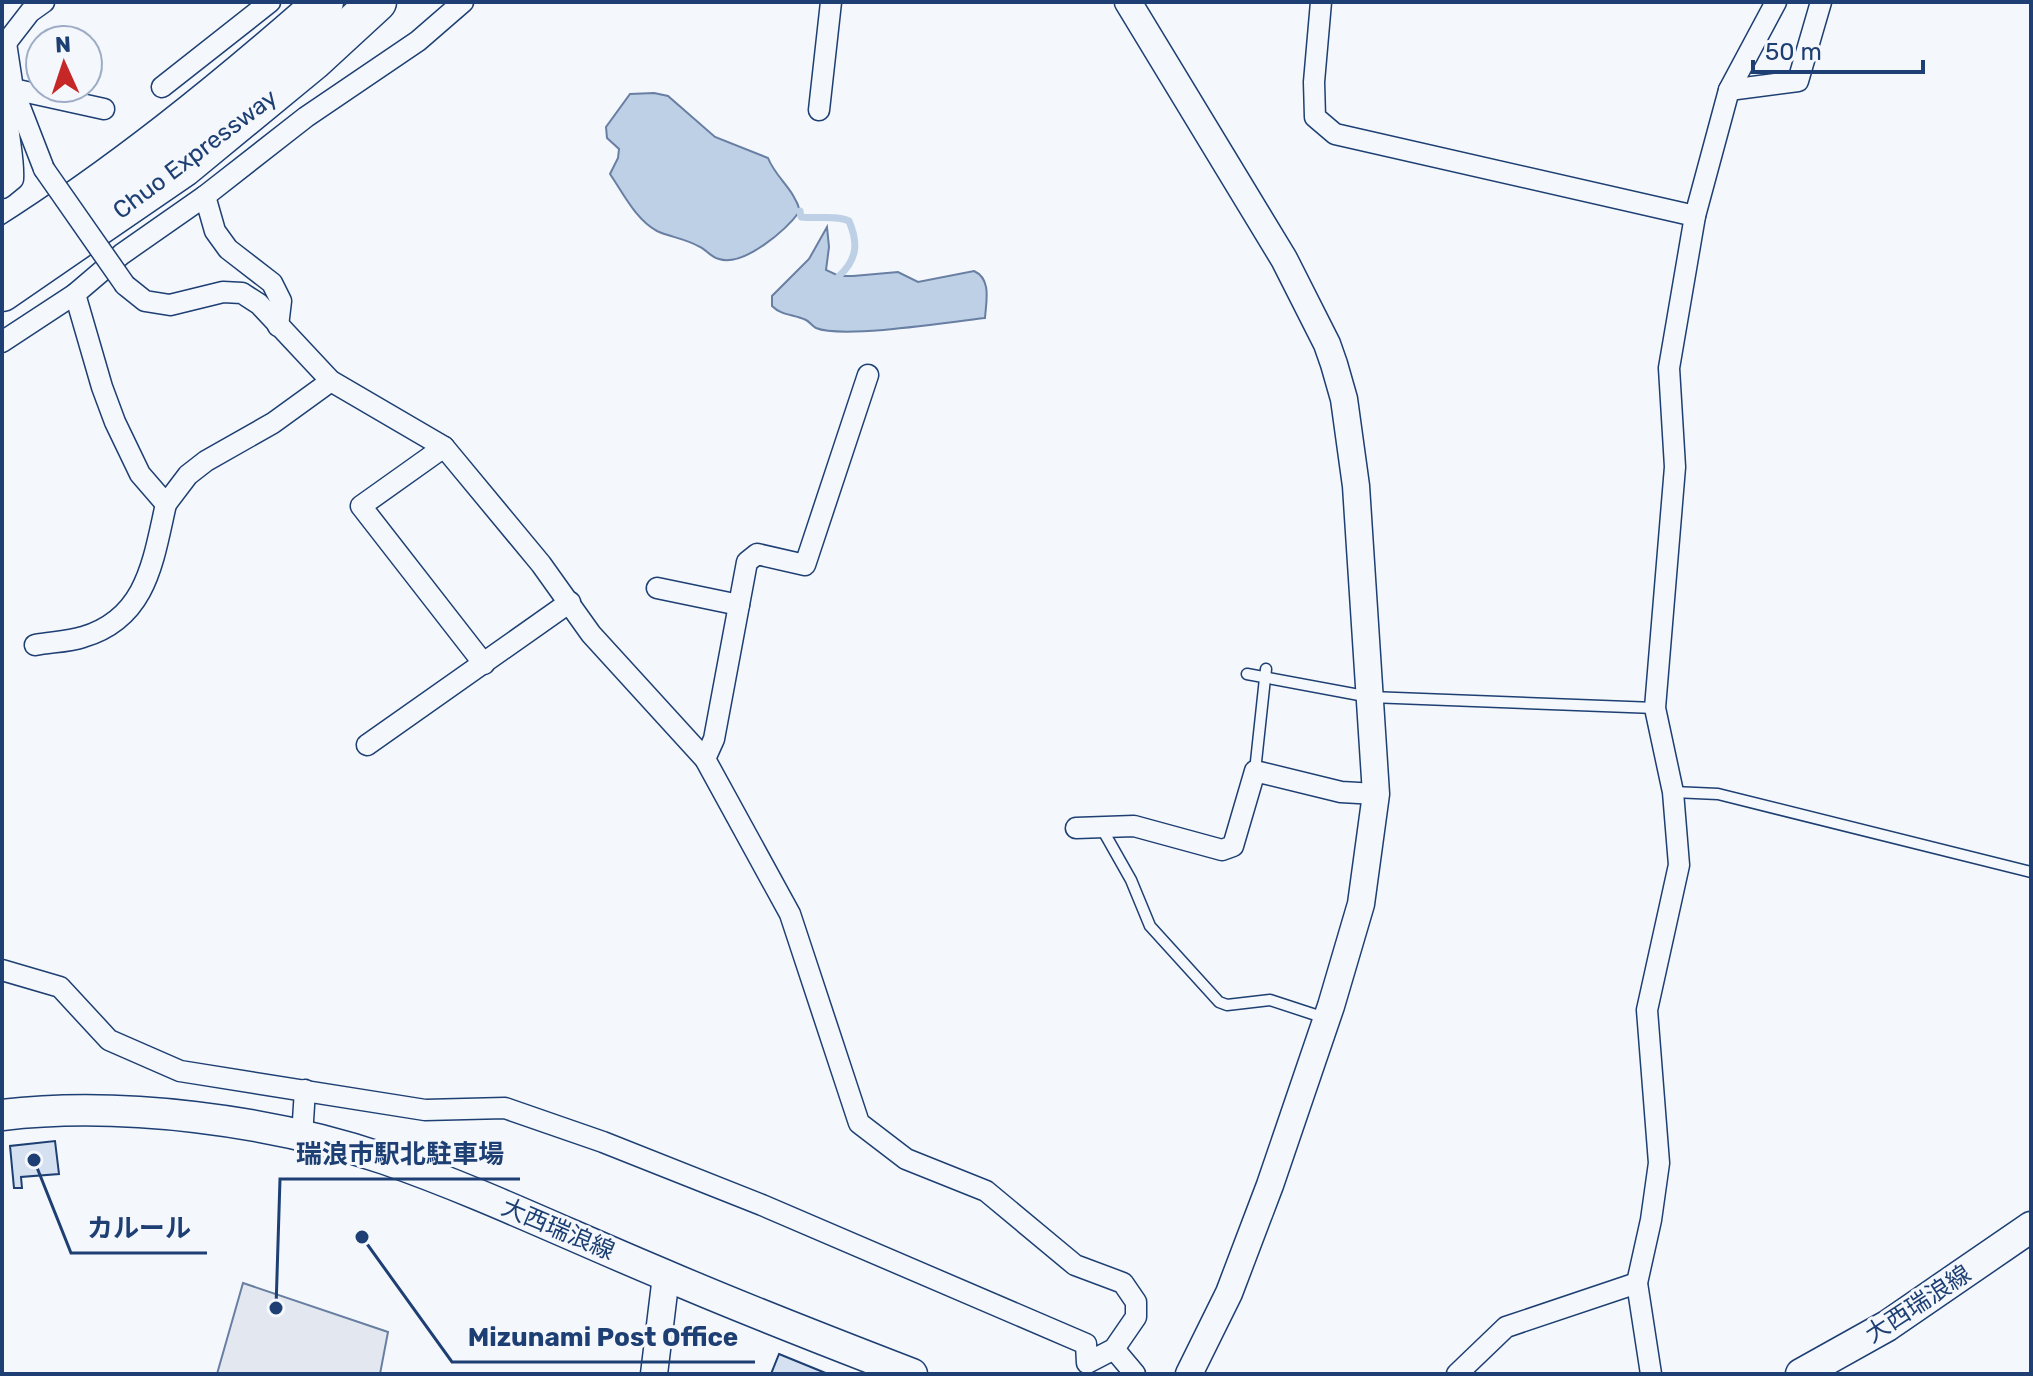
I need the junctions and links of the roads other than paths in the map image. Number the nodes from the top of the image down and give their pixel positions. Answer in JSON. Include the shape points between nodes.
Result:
{"nodes":[{"id":1,"x":44,"y":2,"type":"edge"},
{"id":2,"x":270,"y":2,"type":"edge"},
{"id":3,"x":324,"y":2,"type":"edge"},
{"id":4,"x":377,"y":2,"type":"edge"},
{"id":5,"x":831,"y":2,"type":"edge"},
{"id":6,"x":1128,"y":2,"type":"edge"},
{"id":7,"x":1321,"y":2,"type":"edge"},
{"id":8,"x":1776,"y":2,"type":"edge"},
{"id":9,"x":1821,"y":2,"type":"edge"},
{"id":10,"x":459,"y":4,"type":"edge"},
{"id":11,"x":4,"y":43,"type":"edge"},
{"id":12,"x":162,"y":87,"type":"dead end"},
{"id":13,"x":13,"y":89,"type":"junction"},
{"id":14,"x":1729,"y":90,"type":"junction"},
{"id":15,"x":104,"y":109,"type":"dead end"},
{"id":16,"x":819,"y":110,"type":"dead end"},
{"id":17,"x":2,"y":188,"type":"edge"},
{"id":18,"x":205,"y":196,"type":"junction"},
{"id":19,"x":1695,"y":216,"type":"junction"},
{"id":20,"x":2,"y":249,"type":"edge"},
{"id":21,"x":2,"y":292,"type":"edge"},
{"id":22,"x":75,"y":294,"type":"junction"},
{"id":23,"x":278,"y":326,"type":"junction"},
{"id":24,"x":2,"y":342,"type":"edge"},
{"id":25,"x":868,"y":375,"type":"dead end"},
{"id":26,"x":331,"y":381,"type":"junction"},
{"id":27,"x":444,"y":447,"type":"junction"},
{"id":28,"x":166,"y":504,"type":"junction"},
{"id":29,"x":657,"y":588,"type":"dead end"},
{"id":30,"x":570,"y":602,"type":"junction"},
{"id":31,"x":739,"y":605,"type":"junction"},
{"id":32,"x":35,"y":645,"type":"dead end"},
{"id":33,"x":484,"y":664,"type":"junction"},
{"id":34,"x":1247,"y":674,"type":"dead end"},
{"id":35,"x":1266,"y":674,"type":"junction"},
{"id":36,"x":1370,"y":697,"type":"junction"},
{"id":37,"x":1655,"y":708,"type":"junction"},
{"id":38,"x":367,"y":745,"type":"dead end"},
{"id":39,"x":705,"y":759,"type":"junction"},
{"id":40,"x":1255,"y":771,"type":"junction"},
{"id":41,"x":1673,"y":792,"type":"junction"},
{"id":42,"x":1376,"y":794,"type":"junction"},
{"id":43,"x":1101,"y":827,"type":"junction"},
{"id":44,"x":1076,"y":828,"type":"dead end"},
{"id":45,"x":2031,"y":872,"type":"edge"},
{"id":46,"x":2,"y":970,"type":"edge"},
{"id":47,"x":1326,"y":1019,"type":"junction"},
{"id":48,"x":305,"y":1090,"type":"junction"},
{"id":49,"x":2,"y":1115,"type":"edge"},
{"id":50,"x":302,"y":1136,"type":"junction"},
{"id":51,"x":2031,"y":1227,"type":"edge"},
{"id":52,"x":666,"y":1276,"type":"junction"},
{"id":53,"x":1637,"y":1283,"type":"junction"},
{"id":54,"x":1114,"y":1349,"type":"junction"},
{"id":55,"x":1082,"y":1368,"type":"edge"},
{"id":56,"x":654,"y":1374,"type":"edge"},
{"id":57,"x":912,"y":1374,"type":"edge"},
{"id":58,"x":1135,"y":1374,"type":"edge"},
{"id":59,"x":1189,"y":1374,"type":"edge"},
{"id":60,"x":1457,"y":1374,"type":"edge"},
{"id":61,"x":1651,"y":1374,"type":"edge"},
{"id":62,"x":1803,"y":1374,"type":"edge"}],
"edges":[{"from":1,"to":11,"type":"street"},
{"from":2,"to":12,"type":"street"},
{"from":3,"to":20,"type":"highway","name":"Chuo Expressway","via":[[137,157]]},
{"from":4,"to":21,"type":"highway","name":"Chuo Expressway","via":[[184,167]]},
{"from":5,"to":16,"type":"street"},
{"from":6,"to":36,"type":"street","via":[[1284,259],[1327,344],[1344,399],[1356,486]]},
{"from":7,"to":19,"type":"street","via":[[1315,117],[1335,134]]},
{"from":8,"to":14,"type":"street"},
{"from":9,"to":14,"type":"street","via":[[1798,81]]},
{"from":10,"to":18,"type":"street","via":[[418,41],[306,117]]},
{"from":11,"to":13,"type":"street"},
{"from":13,"to":15,"type":"street"},
{"from":13,"to":17,"type":"street","via":[[7,98],[6,127],[13,179]]},
{"from":13,"to":23,"type":"street","bridge":true,"via":[[44,169],[125,285],[145,301],[170,305],[223,292],[242,293]]},
{"from":14,"to":19,"type":"street"},
{"from":18,"to":22,"type":"street"},
{"from":18,"to":23,"type":"street","via":[[215,231],[228,249],[272,283],[281,301]]},
{"from":19,"to":37,"type":"street","via":[[1669,368],[1675,467]]},
{"from":22,"to":24,"type":"street"},
{"from":22,"to":28,"type":"street","via":[[115,422],[140,474]]},
{"from":23,"to":26,"type":"street"},
{"from":25,"to":31,"type":"street","via":[[805,565],[757,554],[747,562]]},
{"from":26,"to":27,"type":"street"},
{"from":26,"to":28,"type":"street","via":[[273,423],[206,461]]},
{"from":27,"to":30,"type":"street"},
{"from":27,"to":33,"type":"street","via":[[361,506]]},
{"from":28,"to":32,"type":"street","via":[[148,579],[128,610],[109,627]]},
{"from":29,"to":31,"type":"street"},
{"from":30,"to":33,"type":"street"},
{"from":30,"to":39,"type":"street","via":[[591,634]]},
{"from":31,"to":39,"type":"street","via":[[714,739]]},
{"from":33,"to":38,"type":"street"},
{"from":34,"to":35,"type":"lane"},
{"from":35,"to":36,"type":"lane"},
{"from":35,"to":40,"type":"lane"},
{"from":36,"to":37,"type":"lane"},
{"from":36,"to":42,"type":"street"},
{"from":37,"to":41,"type":"street"},
{"from":39,"to":54,"type":"street","via":[[790,914],[859,1123],[906,1159],[986,1191],[1075,1265],[1123,1283],[1136,1302],[1136,1317]]},
{"from":40,"to":42,"type":"street","via":[[1341,792]]},
{"from":40,"to":43,"type":"street","via":[[1233,846],[1222,850],[1134,826]]},
{"from":41,"to":45,"type":"lane","via":[[1718,794]]},
{"from":41,"to":53,"type":"street","via":[[1679,865],[1647,1010],[1659,1163]]},
{"from":42,"to":47,"type":"street","via":[[1361,904]]},
{"from":43,"to":44,"type":"street"},
{"from":43,"to":47,"type":"lane","via":[[1150,926],[1219,1002],[1270,1000]]},
{"from":46,"to":48,"type":"street","via":[[60,987],[109,1040],[180,1071]]},
{"from":47,"to":59,"type":"street","via":[[1229,1293]]},
{"from":48,"to":50,"type":"street"},
{"from":48,"to":55,"type":"street","via":[[425,1110],[505,1108],[589,1137],[1086,1344]]},
{"from":49,"to":50,"type":"main road","name":"大西瑞浪線","via":[[89,1110],[229,1122]]},
{"from":50,"to":52,"type":"main road","name":"大西瑞浪線","via":[[465,1189]]},
{"from":51,"to":62,"type":"main road","name":"大西瑞浪線","via":[[1887,1326]]},
{"from":52,"to":56,"type":"street"},
{"from":52,"to":57,"type":"main road","name":"大西瑞浪線"},
{"from":53,"to":60,"type":"street","via":[[1506,1327]]},
{"from":53,"to":61,"type":"street"},
{"from":54,"to":55,"type":"street"},
{"from":54,"to":58,"type":"street"}]}
